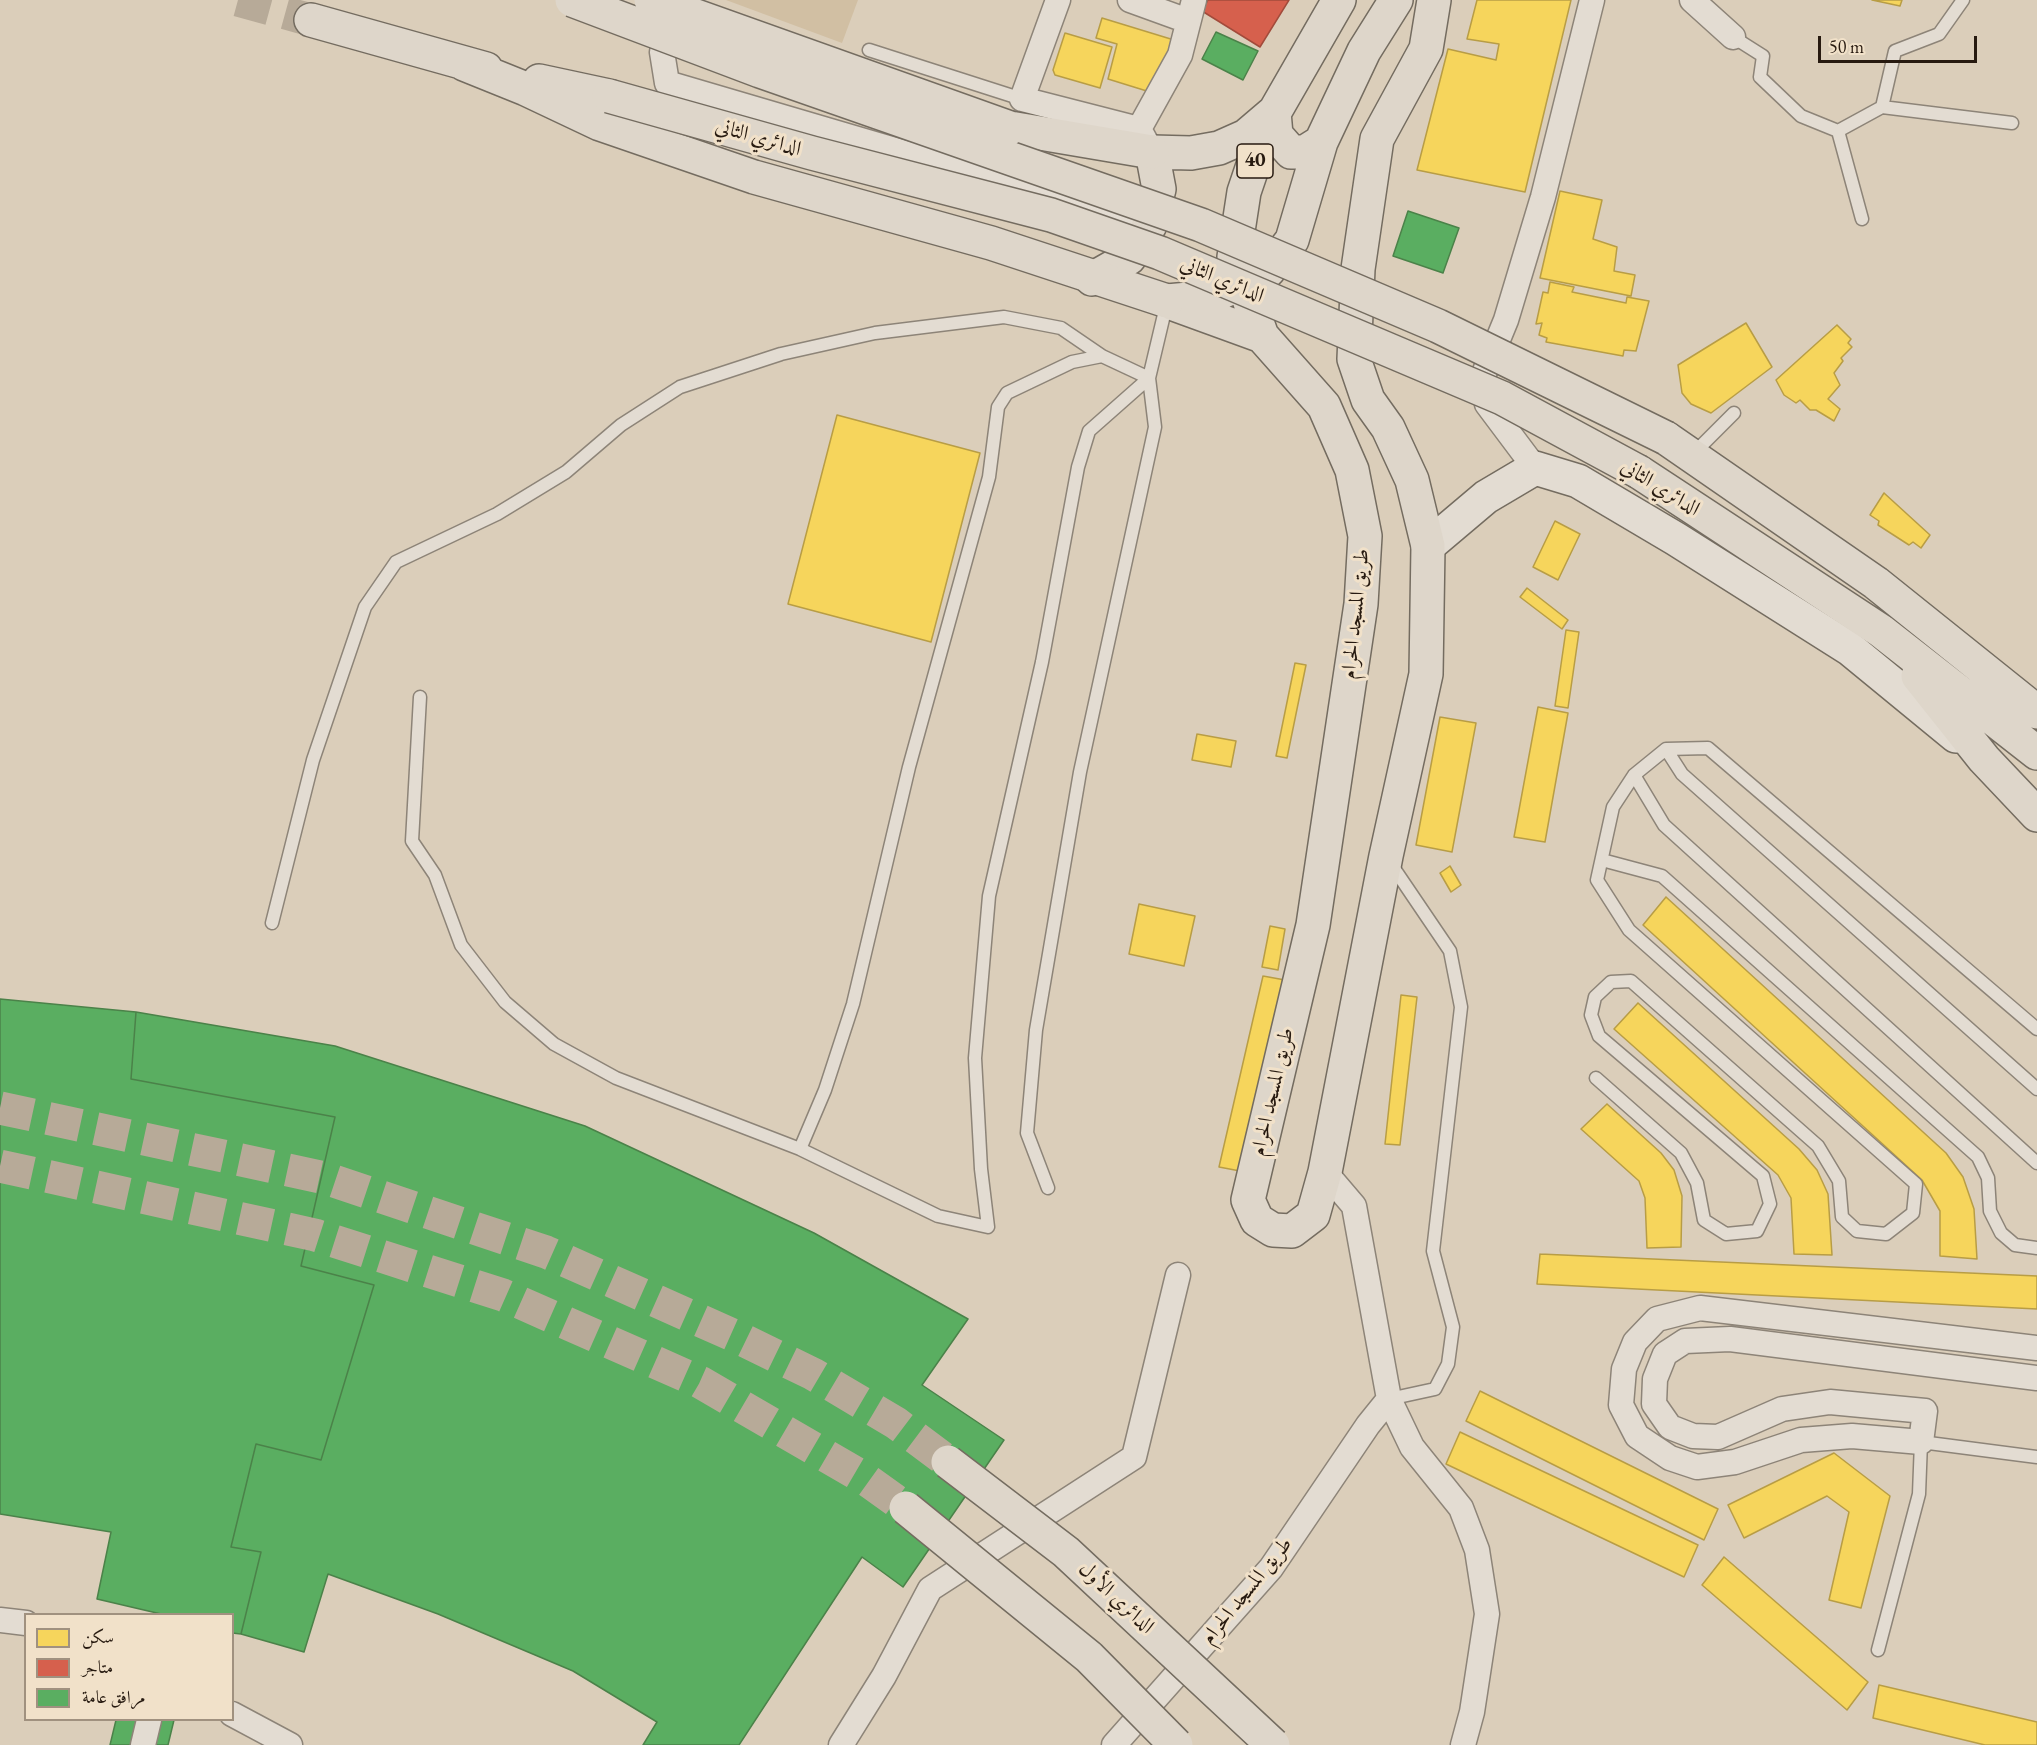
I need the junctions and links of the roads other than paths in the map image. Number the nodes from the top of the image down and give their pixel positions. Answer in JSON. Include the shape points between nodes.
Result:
{"nodes":[{"id":1,"x":572,"y":0,"type":"edge"},
{"id":2,"x":651,"y":0,"type":"edge"},
{"id":3,"x":686,"y":0,"type":"edge"},
{"id":4,"x":1058,"y":0,"type":"edge"},
{"id":5,"x":1130,"y":0,"type":"edge"},
{"id":6,"x":1339,"y":0,"type":"edge"},
{"id":7,"x":1396,"y":0,"type":"edge"},
{"id":8,"x":1434,"y":0,"type":"edge"},
{"id":9,"x":1592,"y":0,"type":"edge"},
{"id":10,"x":1692,"y":0,"type":"edge"},
{"id":11,"x":1962,"y":0,"type":"edge"},
{"id":12,"x":1191,"y":11,"type":"edge"},
{"id":13,"x":311,"y":20,"type":"tunnel mouth"},
{"id":14,"x":1733,"y":38,"type":"joint"},
{"id":15,"x":869,"y":50,"type":"dead end"},
{"id":16,"x":1882,"y":107,"type":"junction"},
{"id":17,"x":604,"y":110,"type":"junction"},
{"id":18,"x":1275,"y":112,"type":"junction"},
{"id":19,"x":1016,"y":114,"type":"junction"},
{"id":20,"x":2012,"y":123,"type":"dead end"},
{"id":21,"x":1838,"y":131,"type":"junction"},
{"id":22,"x":1145,"y":141,"type":"junction"},
{"id":23,"x":1321,"y":142,"type":"junction"},
{"id":24,"x":1862,"y":219,"type":"dead end"},
{"id":25,"x":1150,"y":225,"type":"junction"},
{"id":26,"x":1092,"y":279,"type":"junction"},
{"id":27,"x":1243,"y":282,"type":"junction"},
{"id":28,"x":1167,"y":301,"type":"junction"},
{"id":29,"x":1262,"y":336,"type":"junction"},
{"id":30,"x":1102,"y":356,"type":"junction"},
{"id":31,"x":1149,"y":378,"type":"junction"},
{"id":32,"x":1734,"y":413,"type":"dead end"},
{"id":33,"x":1679,"y":447,"type":"junction"},
{"id":34,"x":1534,"y":468,"type":"junction"},
{"id":35,"x":1428,"y":546,"type":"junction"},
{"id":36,"x":1876,"y":583,"type":"junction"},
{"id":37,"x":1881,"y":631,"type":"junction"},
{"id":38,"x":2037,"y":683,"type":"edge"},
{"id":39,"x":420,"y":697,"type":"dead end"},
{"id":40,"x":2037,"y":712,"type":"edge"},
{"id":41,"x":1666,"y":749,"type":"junction"},
{"id":42,"x":2037,"y":753,"type":"edge"},
{"id":43,"x":1984,"y":759,"type":"junction"},
{"id":44,"x":1634,"y":775,"type":"junction"},
{"id":45,"x":2037,"y":815,"type":"edge"},
{"id":46,"x":1386,"y":856,"type":"junction"},
{"id":47,"x":1602,"y":860,"type":"junction"},
{"id":48,"x":272,"y":923,"type":"dead end"},
{"id":49,"x":2037,"y":1029,"type":"edge"},
{"id":50,"x":1596,"y":1078,"type":"dead end"},
{"id":51,"x":2037,"y":1089,"type":"edge"},
{"id":52,"x":800,"y":1149,"type":"junction"},
{"id":53,"x":2037,"y":1163,"type":"edge"},
{"id":54,"x":1325,"y":1172,"type":"junction"},
{"id":55,"x":1048,"y":1188,"type":"dead end"},
{"id":56,"x":2037,"y":1248,"type":"edge"},
{"id":57,"x":1178,"y":1275,"type":"dead end"},
{"id":58,"x":2037,"y":1348,"type":"edge"},
{"id":59,"x":2037,"y":1378,"type":"edge"},
{"id":60,"x":1389,"y":1399,"type":"junction"},
{"id":61,"x":1921,"y":1442,"type":"junction"},
{"id":62,"x":2037,"y":1457,"type":"edge"},
{"id":63,"x":948,"y":1462,"type":"tunnel mouth"},
{"id":64,"x":906,"y":1508,"type":"tunnel mouth"},
{"id":65,"x":0,"y":1620,"type":"edge"},
{"id":66,"x":24,"y":1623,"type":"edge"},
{"id":67,"x":1878,"y":1650,"type":"dead end"},
{"id":68,"x":234,"y":1715,"type":"edge"},
{"id":69,"x":149,"y":1721,"type":"edge"},
{"id":70,"x":143,"y":1745,"type":"edge"},
{"id":71,"x":290,"y":1745,"type":"edge"},
{"id":72,"x":841,"y":1745,"type":"edge"},
{"id":73,"x":1114,"y":1745,"type":"edge"},
{"id":74,"x":1176,"y":1745,"type":"edge"},
{"id":75,"x":1273,"y":1745,"type":"edge"},
{"id":76,"x":1464,"y":1745,"type":"edge"}],
"edges":[{"from":1,"to":33,"type":"main road","name":"الدائري الثاني","bridge":true,"via":[[772,75],[1202,225],[1438,326]]},
{"from":2,"to":19,"type":"main road","bridge":true},
{"from":3,"to":25,"type":"street","via":[[662,52],[667,83]]},
{"from":4,"to":19,"type":"street"},
{"from":5,"to":12,"type":"street"},
{"from":6,"to":18,"type":"main road","name":"طريق المسجد الحرام","number":"40"},
{"from":7,"to":23,"type":"main road","via":[[1364,51]]},
{"from":8,"to":35,"type":"main road","via":[[1426,49],[1377,140],[1358,269],[1354,359],[1368,400],[1388,428],[1412,480]]},
{"from":9,"to":34,"type":"street","via":[[1543,197],[1506,320],[1483,376],[1487,404]]},
{"from":10,"to":14,"type":"street"},
{"from":11,"to":16,"type":"lane","via":[[1939,34],[1895,51]]},
{"from":12,"to":22,"type":"street","via":[[1180,55]]},
{"from":13,"to":17,"type":"main road","name":"الدائري الثاني"},
{"from":14,"to":21,"type":"lane","via":[[1764,56],[1760,77],[1801,116]]},
{"from":15,"to":19,"type":"lane"},
{"from":16,"to":20,"type":"lane"},
{"from":16,"to":21,"type":"lane"},
{"from":17,"to":26,"type":"main road","via":[[754,177],[991,243]]},
{"from":17,"to":37,"type":"main road","name":"الدائري الثاني","bridge":true,"via":[[812,153],[1051,215],[1160,253],[1502,398],[1639,472]]},
{"from":18,"to":22,"type":"main road","via":[[1246,136],[1219,148],[1191,153]]},
{"from":18,"to":23,"type":"main road","via":[[1276,135],[1291,152],[1305,152]]},
{"from":18,"to":27,"type":"main road","name":"طريق المسجد الحرام","number":"40","via":[[1244,192],[1234,257]]},
{"from":19,"to":22,"type":"main road"},
{"from":21,"to":24,"type":"lane"},
{"from":22,"to":25,"type":"main road","via":[[1159,189]]},
{"from":23,"to":27,"type":"main road","via":[[1292,240],[1268,271]]},
{"from":25,"to":26,"type":"main road","via":[[1129,258]]},
{"from":26,"to":28,"type":"main road"},
{"from":27,"to":28,"type":"main road","via":[[1212,297]]},
{"from":27,"to":29,"type":"main road","name":"طريق المسجد الحرام","number":"40"},
{"from":28,"to":29,"type":"main road"},
{"from":28,"to":31,"type":"lane"},
{"from":29,"to":54,"type":"main road","name":"طريق المسجد الحرام","via":[[1323,406],[1352,470],[1365,536],[1361,604],[1312,925],[1248,1200],[1257,1220],[1273,1230],[1292,1231],[1313,1215]]},
{"from":30,"to":31,"type":"lane"},
{"from":30,"to":48,"type":"lane","via":[[1061,328],[1004,317],[875,333],[781,354],[680,387],[621,425],[566,472],[497,514],[396,562],[364,607],[313,760]]},
{"from":30,"to":52,"type":"lane","via":[[1072,362],[1007,393],[998,407],[989,477],[909,766],[853,1004],[825,1090]]},
{"from":31,"to":52,"type":"lane","via":[[1089,431],[1078,467],[1042,662],[989,896],[975,1058],[988,1227],[938,1216]]},
{"from":31,"to":55,"type":"lane","via":[[1155,427],[1080,772],[1036,1030],[1027,1133]]},
{"from":32,"to":33,"type":"lane"},
{"from":33,"to":36,"type":"main road","name":"الدائري الثاني"},
{"from":34,"to":35,"type":"street","via":[[1486,497]]},
{"from":34,"to":43,"type":"street","via":[[1578,482],[1850,649]]},
{"from":35,"to":46,"type":"main road","via":[[1426,674]]},
{"from":36,"to":38,"type":"main road"},
{"from":36,"to":40,"type":"main road","name":"الدائري الثاني"},
{"from":37,"to":42,"type":"main road","name":"الدائري الثاني"},
{"from":37,"to":43,"type":"main road"},
{"from":39,"to":52,"type":"lane","via":[[412,841],[435,875],[460,945],[505,1002],[554,1044],[616,1078]]},
{"from":41,"to":44,"type":"lane"},
{"from":41,"to":49,"type":"lane","via":[[1708,748]]},
{"from":41,"to":51,"type":"lane","via":[[1682,774]]},
{"from":43,"to":45,"type":"main road"},
{"from":44,"to":47,"type":"lane","via":[[1613,807]]},
{"from":44,"to":53,"type":"lane","via":[[1664,825]]},
{"from":46,"to":54,"type":"main road"},
{"from":46,"to":60,"type":"lane","via":[[1450,951],[1461,1007],[1433,1251],[1454,1327],[1448,1364],[1435,1389]]},
{"from":47,"to":50,"type":"lane","via":[[1597,880],[1629,930],[1916,1184],[1913,1213],[1886,1234],[1857,1231],[1842,1217],[1839,1181],[1818,1146],[1631,981],[1611,982],[1595,996],[1591,1014],[1599,1036],[1763,1176],[1770,1204],[1756,1231],[1726,1234],[1704,1220],[1697,1183],[1681,1153]]},
{"from":47,"to":56,"type":"lane","via":[[1662,876],[1978,1157],[1988,1178],[1990,1211],[2001,1233],[2015,1245]]},
{"from":54,"to":60,"type":"street","via":[[1354,1206]]},
{"from":57,"to":72,"type":"street","via":[[1134,1457],[930,1589],[884,1676]]},
{"from":58,"to":61,"type":"street","via":[[1700,1308],[1657,1319],[1635,1342],[1624,1369],[1621,1405],[1637,1436],[1670,1458],[1697,1467],[1735,1462],[1801,1440],[1852,1436]]},
{"from":59,"to":61,"type":"street","via":[[1730,1339],[1686,1341],[1665,1354],[1655,1379],[1654,1404],[1670,1427],[1693,1436],[1718,1437],[1782,1409],[1830,1402],[1925,1411]]},
{"from":60,"to":73,"type":"street","name":"طريق المسجد الحرام","via":[[1271,1568]]},
{"from":60,"to":76,"type":"street","via":[[1412,1447],[1461,1508],[1477,1550],[1487,1614]]},
{"from":61,"to":62,"type":"lane"},
{"from":61,"to":67,"type":"lane","via":[[1919,1494]]},
{"from":63,"to":75,"type":"main road","name":"الدائري الأول","bridge":true,"via":[[1066,1552]]},
{"from":64,"to":74,"type":"main road","bridge":true,"via":[[1089,1658]]},
{"from":65,"to":66,"type":"street"},
{"from":68,"to":71,"type":"street"},
{"from":69,"to":70,"type":"street"}]}
